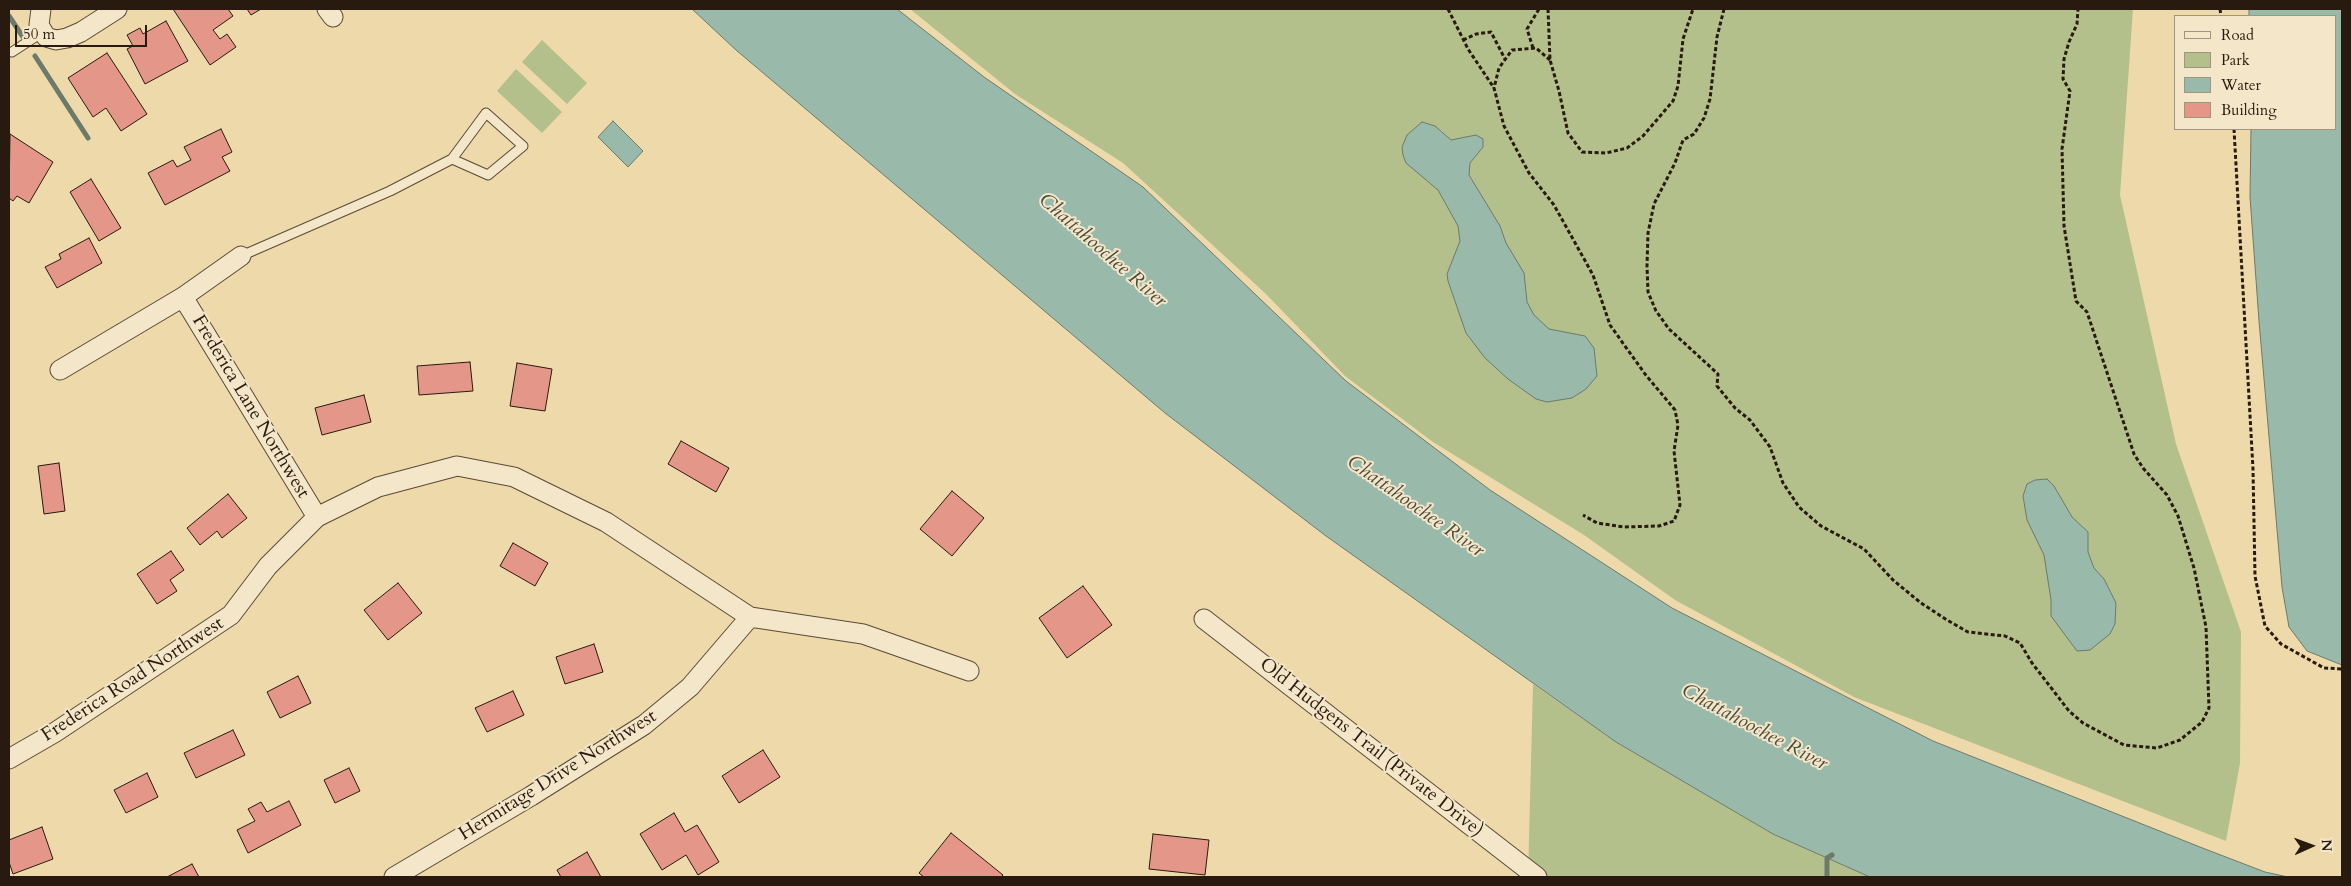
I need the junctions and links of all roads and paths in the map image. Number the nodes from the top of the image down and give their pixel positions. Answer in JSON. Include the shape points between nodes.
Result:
{"nodes":[{"id":1,"x":41,"y":9,"type":"edge"},
{"id":2,"x":118,"y":9,"type":"edge"},
{"id":3,"x":1448,"y":9,"type":"edge"},
{"id":4,"x":1539,"y":9,"type":"edge"},
{"id":5,"x":1548,"y":9,"type":"edge"},
{"id":6,"x":1693,"y":9,"type":"edge"},
{"id":7,"x":1724,"y":9,"type":"edge"},
{"id":8,"x":2078,"y":9,"type":"edge"},
{"id":9,"x":43,"y":32,"type":"junction"},
{"id":10,"x":1464,"y":40,"type":"junction"},
{"id":11,"x":1533,"y":48,"type":"junction"},
{"id":12,"x":12,"y":52,"type":"dead end"},
{"id":13,"x":1505,"y":59,"type":"junction"},
{"id":14,"x":1550,"y":60,"type":"junction"},
{"id":15,"x":1494,"y":88,"type":"junction"},
{"id":16,"x":2234,"y":130,"type":"edge"},
{"id":17,"x":452,"y":159,"type":"junction"},
{"id":18,"x":241,"y":256,"type":"joint"},
{"id":19,"x":183,"y":297,"type":"junction"},
{"id":20,"x":60,"y":370,"type":"dead end"},
{"id":21,"x":1583,"y":515,"type":"dead end"},
{"id":22,"x":317,"y":517,"type":"junction"},
{"id":23,"x":750,"y":617,"type":"junction"},
{"id":24,"x":1204,"y":620,"type":"dead end"},
{"id":25,"x":2342,"y":669,"type":"edge"},
{"id":26,"x":969,"y":671,"type":"dead end"},
{"id":27,"x":9,"y":759,"type":"edge"},
{"id":28,"x":394,"y":877,"type":"edge"},
{"id":29,"x":1537,"y":877,"type":"edge"}],
"edges":[{"from":1,"to":9,"type":"street","via":[[39,25]]},
{"from":2,"to":9,"type":"street","via":[[68,38],[56,40],[46,37]]},
{"from":3,"to":10,"type":"path"},
{"from":4,"to":11,"type":"path","via":[[1527,29]]},
{"from":5,"to":14,"type":"path"},
{"from":6,"to":14,"type":"path","via":[[1683,39],[1678,86],[1673,101],[1643,136],[1627,148],[1606,153],[1582,152],[1568,132]]},
{"from":7,"to":8,"type":"path","via":[[1704,118],[1694,134],[1683,140],[1654,204],[1648,233],[1647,266],[1648,292],[1656,311],[1674,334],[1718,374],[1717,386],[1770,446],[1783,483],[1799,507],[1821,526],[1864,548],[1893,580],[1947,620],[1968,632],[2005,636],[2020,643],[2069,710],[2083,722],[2124,745],[2157,748],[2180,740],[2202,722],[2209,708],[2206,627],[2194,568],[2178,516],[2167,495],[2134,454],[2087,312],[2076,301],[2064,226],[2062,149],[2070,91],[2063,79],[2064,60],[2077,24]]},
{"from":9,"to":12,"type":"lane"},
{"from":10,"to":13,"type":"path","via":[[1491,32]]},
{"from":10,"to":15,"type":"path"},
{"from":11,"to":13,"type":"path","via":[[1512,50]]},
{"from":11,"to":14,"type":"path"},
{"from":13,"to":15,"type":"path"},
{"from":15,"to":21,"type":"path","via":[[1504,126],[1529,173],[1554,205],[1593,274],[1610,325],[1675,410],[1678,425],[1674,451],[1680,505],[1674,521],[1659,526],[1624,527],[1597,522]]},
{"from":16,"to":25,"type":"path","via":[[2254,469],[2256,576],[2265,626],[2280,644],[2324,668]]},
{"from":17,"to":17,"type":"lane","via":[[486,113],[523,146],[488,175]]},
{"from":17,"to":18,"type":"lane","via":[[390,191]]},
{"from":18,"to":19,"type":"street","name":"Frederica Lane Northwest"},
{"from":19,"to":20,"type":"street","name":"Frederica Lane Northwest"},
{"from":19,"to":22,"type":"street","name":"Frederica Lane Northwest"},
{"from":22,"to":23,"type":"street","name":"Frederica Road Northwest","via":[[378,487],[457,466],[514,477],[606,522]]},
{"from":22,"to":27,"type":"street","name":"Frederica Road Northwest","via":[[268,566],[230,615]]},
{"from":23,"to":26,"type":"street","name":"Frederica Road Northwest","via":[[863,634]]},
{"from":23,"to":28,"type":"street","name":"Hermitage Drive Northwest","via":[[690,687],[644,725]]},
{"from":24,"to":29,"type":"street","name":"Old Hudgens Trail (Private Drive)"}]}
